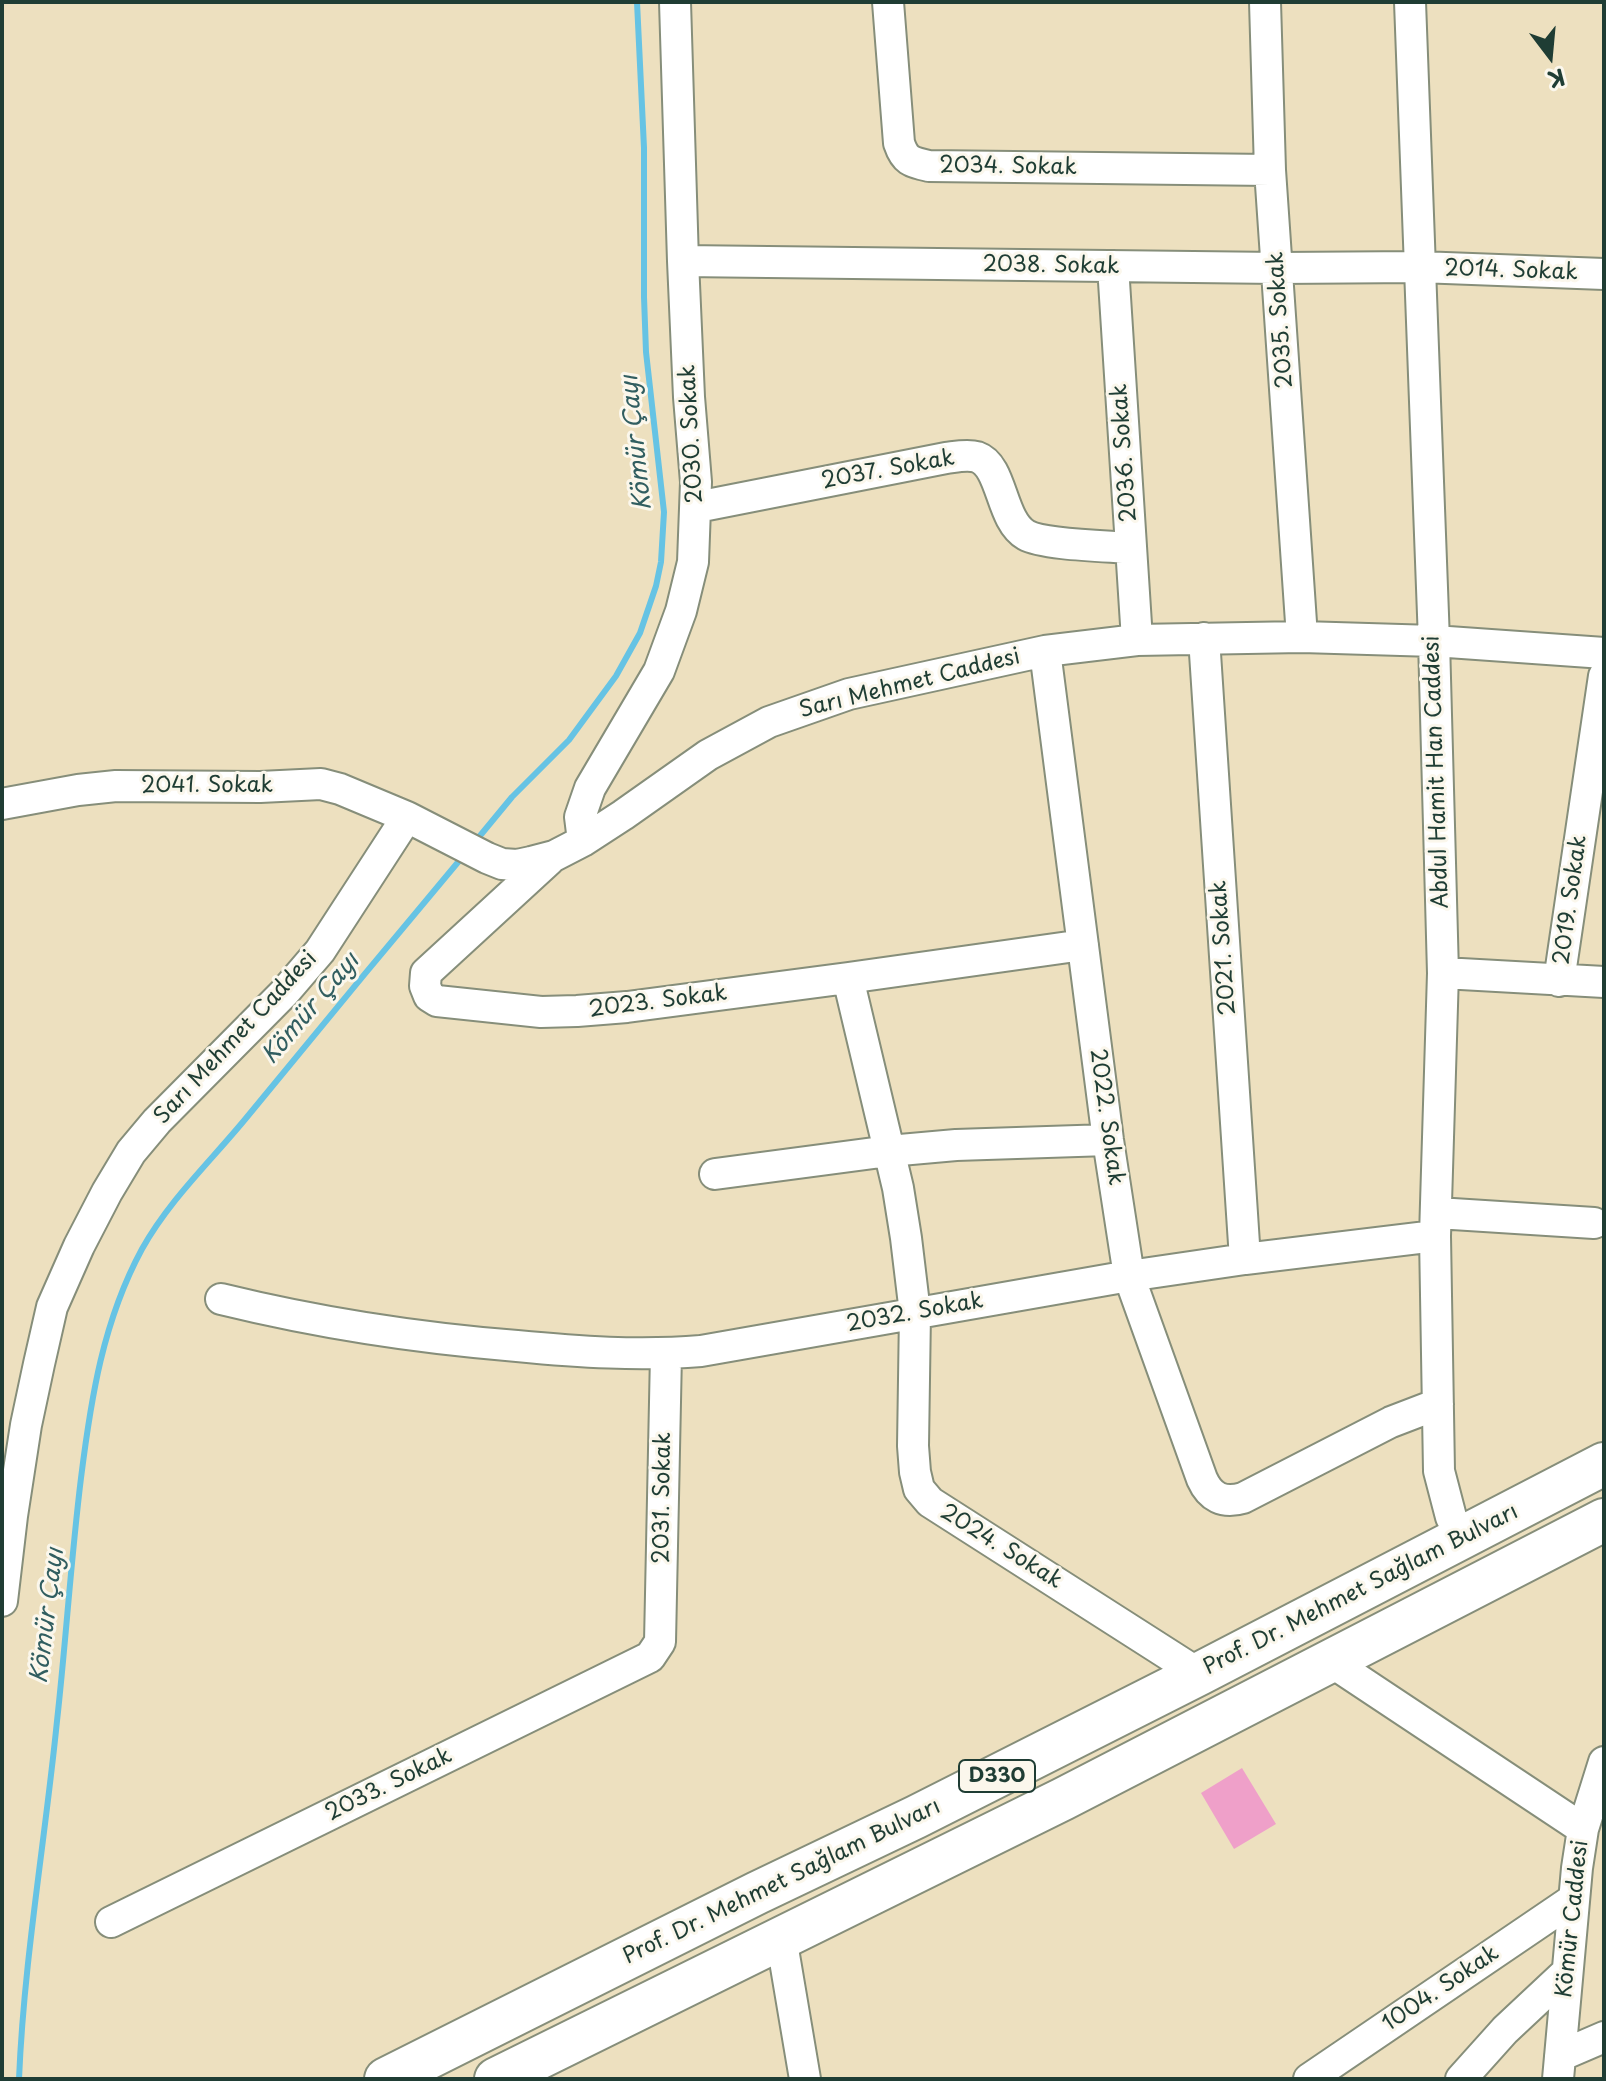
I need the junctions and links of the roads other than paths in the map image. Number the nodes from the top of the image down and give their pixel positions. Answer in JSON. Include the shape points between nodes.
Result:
{"nodes":[{"id":1,"x":675,"y":2,"type":"edge"},
{"id":2,"x":888,"y":2,"type":"edge"},
{"id":3,"x":1265,"y":2,"type":"edge"},
{"id":4,"x":1410,"y":2,"type":"edge"},
{"id":5,"x":1270,"y":170,"type":"junction"},
{"id":6,"x":683,"y":261,"type":"junction"},
{"id":7,"x":1113,"y":266,"type":"junction"},
{"id":8,"x":1419,"y":267,"type":"junction"},
{"id":9,"x":1278,"y":268,"type":"junction"},
{"id":10,"x":1604,"y":274,"type":"edge"},
{"id":11,"x":697,"y":507,"type":"junction"},
{"id":12,"x":1131,"y":548,"type":"junction"},
{"id":13,"x":1302,"y":637,"type":"junction"},
{"id":14,"x":1204,"y":638,"type":"junction"},
{"id":15,"x":1137,"y":640,"type":"junction"},
{"id":16,"x":1434,"y":641,"type":"junction"},
{"id":17,"x":1045,"y":651,"type":"junction"},
{"id":18,"x":1604,"y":653,"type":"edge"},
{"id":19,"x":1604,"y":676,"type":"edge"},
{"id":20,"x":2,"y":804,"type":"edge"},
{"id":21,"x":407,"y":817,"type":"junction"},
{"id":22,"x":583,"y":841,"type":"junction"},
{"id":23,"x":554,"y":856,"type":"junction"},
{"id":24,"x":1083,"y":945,"type":"junction"},
{"id":25,"x":1443,"y":973,"type":"junction"},
{"id":26,"x":848,"y":978,"type":"junction"},
{"id":27,"x":1559,"y":981,"type":"junction"},
{"id":28,"x":1604,"y":982,"type":"edge"},
{"id":29,"x":1108,"y":1140,"type":"junction"},
{"id":30,"x":889,"y":1151,"type":"junction"},
{"id":31,"x":715,"y":1174,"type":"dead end"},
{"id":32,"x":1594,"y":1223,"type":"dead end"},
{"id":33,"x":1436,"y":1224,"type":"junction"},
{"id":34,"x":1245,"y":1259,"type":"junction"},
{"id":35,"x":1129,"y":1276,"type":"junction"},
{"id":36,"x":221,"y":1299,"type":"dead end"},
{"id":37,"x":915,"y":1313,"type":"junction"},
{"id":38,"x":666,"y":1354,"type":"junction"},
{"id":39,"x":1438,"y":1404,"type":"junction"},
{"id":40,"x":1604,"y":1464,"type":"edge"},
{"id":41,"x":1604,"y":1520,"type":"edge"},
{"id":42,"x":1462,"y":1538,"type":"junction"},
{"id":43,"x":2,"y":1601,"type":"edge"},
{"id":44,"x":660,"y":1642,"type":"joint"},
{"id":45,"x":1330,"y":1661,"type":"junction"},
{"id":46,"x":1199,"y":1674,"type":"junction"},
{"id":47,"x":1604,"y":1762,"type":"edge"},
{"id":48,"x":1583,"y":1829,"type":"junction"},
{"id":49,"x":1574,"y":1899,"type":"junction"},
{"id":50,"x":111,"y":1922,"type":"dead end"},
{"id":51,"x":781,"y":1937,"type":"junction"},
{"id":52,"x":1567,"y":1972,"type":"junction"},
{"id":53,"x":1604,"y":2037,"type":"edge"},
{"id":54,"x":1559,"y":2067,"type":"edge"},
{"id":55,"x":386,"y":2079,"type":"edge"},
{"id":56,"x":496,"y":2079,"type":"edge"},
{"id":57,"x":805,"y":2079,"type":"edge"},
{"id":58,"x":1309,"y":2079,"type":"edge"},
{"id":59,"x":1461,"y":2079,"type":"edge"}],
"edges":[{"from":1,"to":6,"type":"street","name":"2030. Sokak"},
{"from":2,"to":5,"type":"street","name":"2034. Sokak","via":[[899,143],[914,163]]},
{"from":3,"to":5,"type":"street","name":"2035. Sokak"},
{"from":4,"to":8,"type":"street","name":"Abdul Hamit Han Caddesi"},
{"from":5,"to":9,"type":"street","name":"2035. Sokak"},
{"from":6,"to":7,"type":"street","name":"2038. Sokak"},
{"from":6,"to":11,"type":"street","name":"2030. Sokak"},
{"from":7,"to":9,"type":"street","name":"2038. Sokak"},
{"from":7,"to":12,"type":"street","name":"2036. Sokak"},
{"from":8,"to":9,"type":"street","name":"2038. Sokak"},
{"from":8,"to":10,"type":"street","name":"2014. Sokak"},
{"from":8,"to":16,"type":"street","name":"Abdul Hamit Han Caddesi"},
{"from":9,"to":13,"type":"street","name":"2035. Sokak"},
{"from":11,"to":12,"type":"street","name":"2037. Sokak","via":[[946,458],[976,457],[990,470],[1016,527],[1027,536]]},
{"from":11,"to":22,"type":"street","name":"2030. Sokak","via":[[693,562],[681,611],[659,671],[590,788],[580,817]]},
{"from":12,"to":15,"type":"street","name":"2036. Sokak"},
{"from":13,"to":14,"type":"street","name":"Sarı Mehmet Caddesi"},
{"from":13,"to":16,"type":"street","name":"Sarı Mehmet Caddesi"},
{"from":14,"to":15,"type":"street","name":"Sarı Mehmet Caddesi"},
{"from":14,"to":34,"type":"street","name":"2021. Sokak"},
{"from":15,"to":17,"type":"street","name":"Sarı Mehmet Caddesi"},
{"from":16,"to":18,"type":"street","name":"Sarı Mehmet Caddesi"},
{"from":16,"to":25,"type":"street","name":"Abdul Hamit Han Caddesi"},
{"from":17,"to":22,"type":"street","name":"Sarı Mehmet Caddesi","via":[[849,694],[769,722],[708,755]]},
{"from":17,"to":24,"type":"street","name":"2022. Sokak"},
{"from":19,"to":27,"type":"street","name":"2019. Sokak"},
{"from":20,"to":21,"type":"street","name":"2041. Sokak","via":[[116,786],[321,784]]},
{"from":21,"to":23,"type":"street","name":"Sarı Mehmet Caddesi","via":[[502,864]]},
{"from":21,"to":43,"type":"street","name":"Sarı Mehmet Caddesi","via":[[320,951],[131,1152],[86,1232],[52,1307],[26,1425]]},
{"from":22,"to":23,"type":"street","name":"Sarı Mehmet Caddesi"},
{"from":23,"to":26,"type":"street","name":"2023. Sokak","via":[[426,973],[429,996],[541,1012],[577,1011]]},
{"from":24,"to":26,"type":"street","name":"2023. Sokak"},
{"from":24,"to":29,"type":"street","name":"2022. Sokak"},
{"from":25,"to":27,"type":"street"},
{"from":25,"to":33,"type":"street","name":"Abdul Hamit Han Caddesi"},
{"from":26,"to":30,"type":"street","name":"2024. Sokak"},
{"from":27,"to":28,"type":"street"},
{"from":29,"to":30,"type":"street"},
{"from":29,"to":35,"type":"street","name":"2022. Sokak"},
{"from":30,"to":31,"type":"street"},
{"from":30,"to":37,"type":"street","name":"2024. Sokak"},
{"from":32,"to":33,"type":"street"},
{"from":33,"to":34,"type":"street"},
{"from":33,"to":39,"type":"street","name":"Abdul Hamit Han Caddesi"},
{"from":34,"to":35,"type":"street"},
{"from":35,"to":37,"type":"street","name":"2032. Sokak"},
{"from":35,"to":39,"type":"street","via":[[1202,1479],[1217,1498],[1243,1498],[1391,1422]]},
{"from":36,"to":38,"type":"street","name":"2032. Sokak","via":[[279,1314],[441,1340]]},
{"from":37,"to":38,"type":"street","name":"2032. Sokak"},
{"from":37,"to":46,"type":"street","name":"2024. Sokak","via":[[913,1446],[919,1489],[930,1502]]},
{"from":38,"to":44,"type":"street","name":"2031. Sokak"},
{"from":39,"to":42,"type":"street","name":"Abdul Hamit Han Caddesi","via":[[1441,1484]]},
{"from":40,"to":42,"type":"highway","name":"Prof. Dr. Mehmet Sağlam Bulvarı","number":"D330"},
{"from":41,"to":45,"type":"highway","number":"D330"},
{"from":42,"to":46,"type":"highway","name":"Prof. Dr. Mehmet Sağlam Bulvarı","number":"D330"},
{"from":44,"to":50,"type":"street","name":"2033. Sokak","via":[[650,1657]]},
{"from":45,"to":48,"type":"street"},
{"from":45,"to":51,"type":"highway","number":"D330"},
{"from":46,"to":55,"type":"highway","name":"Prof. Dr. Mehmet Sağlam Bulvarı","number":"D330"},
{"from":47,"to":48,"type":"street","name":"Kömür Caddesi"},
{"from":48,"to":49,"type":"street","name":"Kömür Caddesi"},
{"from":49,"to":52,"type":"street","name":"Kömür Caddesi"},
{"from":49,"to":58,"type":"street","name":"1004. Sokak"},
{"from":51,"to":56,"type":"highway","number":"D330"},
{"from":51,"to":57,"type":"street"},
{"from":52,"to":54,"type":"street","name":"Kömür Caddesi"},
{"from":52,"to":59,"type":"street"},
{"from":53,"to":54,"type":"street"}]}
